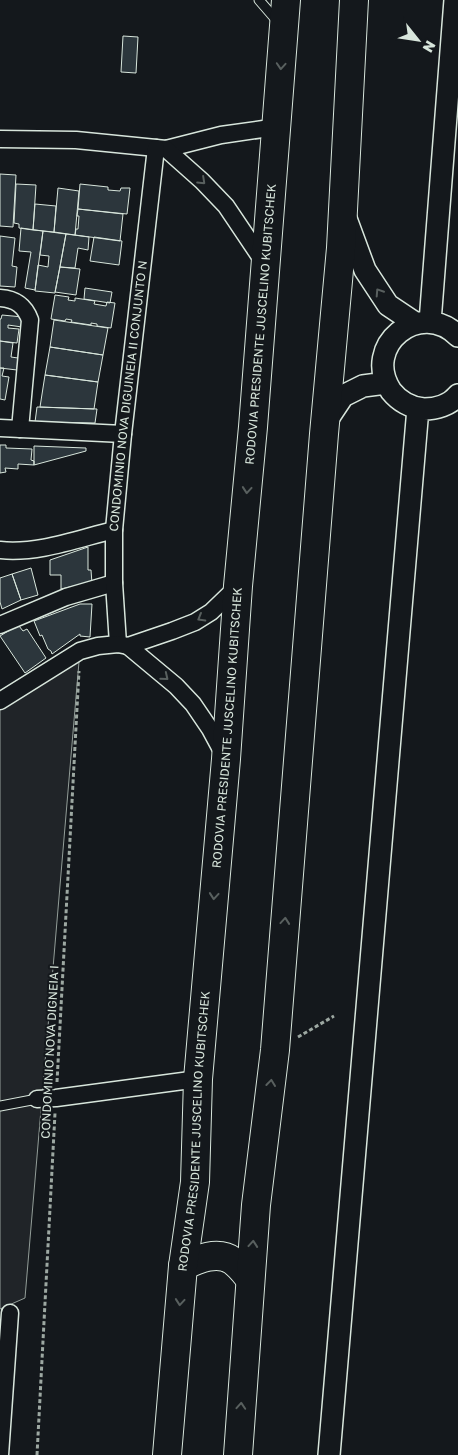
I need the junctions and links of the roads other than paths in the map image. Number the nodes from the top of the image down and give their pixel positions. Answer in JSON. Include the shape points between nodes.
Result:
{"nodes":[{"id":1,"x":258,"y":0,"type":"edge"},
{"id":2,"x":286,"y":0,"type":"edge"},
{"id":3,"x":354,"y":0,"type":"edge"},
{"id":4,"x":455,"y":0,"type":"edge"},
{"id":5,"x":284,"y":28,"type":"junction"},
{"id":6,"x":277,"y":127,"type":"junction"},
{"id":7,"x":0,"y":139,"type":"edge"},
{"id":8,"x":161,"y":148,"type":"junction"},
{"id":9,"x":342,"y":210,"type":"junction"},
{"id":10,"x":265,"y":264,"type":"junction"},
{"id":11,"x":0,"y":298,"type":"edge"},
{"id":12,"x":423,"y":322,"type":"junction"},
{"id":13,"x":458,"y":336,"type":"edge"},
{"id":14,"x":386,"y":383,"type":"junction"},
{"id":15,"x":458,"y":395,"type":"edge"},
{"id":16,"x":418,"y":408,"type":"junction"},
{"id":17,"x":325,"y":423,"type":"junction"},
{"id":18,"x":0,"y":428,"type":"edge"},
{"id":19,"x":20,"y":429,"type":"junction"},
{"id":20,"x":123,"y":434,"type":"junction"},
{"id":21,"x":114,"y":530,"type":"junction"},
{"id":22,"x":0,"y":550,"type":"edge"},
{"id":23,"x":114,"y":583,"type":"junction"},
{"id":24,"x":238,"y":586,"type":"junction"},
{"id":25,"x":0,"y":624,"type":"edge"},
{"id":26,"x":123,"y":645,"type":"junction"},
{"id":27,"x":0,"y":701,"type":"edge"},
{"id":28,"x":226,"y":759,"type":"junction"},
{"id":29,"x":198,"y":1079,"type":"junction"},
{"id":30,"x":37,"y":1099,"type":"joint"},
{"id":31,"x":0,"y":1106,"type":"edge"},
{"id":32,"x":183,"y":1266,"type":"junction"},
{"id":33,"x":250,"y":1279,"type":"junction"},
{"id":34,"x":10,"y":1313,"type":"dead end"},
{"id":35,"x":0,"y":1455,"type":"edge"},
{"id":36,"x":167,"y":1455,"type":"edge"},
{"id":37,"x":238,"y":1455,"type":"edge"},
{"id":38,"x":329,"y":1455,"type":"edge"}],
"edges":[{"from":1,"to":5,"type":"lane"},
{"from":2,"to":5,"type":"highway","name":"RODOVIA PRESIDENTE JUSCELINO KUBITSCHEK"},
{"from":3,"to":9,"type":"highway"},
{"from":4,"to":12,"type":"street"},
{"from":5,"to":6,"type":"highway","name":"RODOVIA PRESIDENTE JUSCELINO KUBITSCHEK","one_way":true},
{"from":6,"to":8,"type":"street"},
{"from":6,"to":10,"type":"highway","name":"RODOVIA PRESIDENTE JUSCELINO KUBITSCHEK"},
{"from":7,"to":8,"type":"street","via":[[76,140]]},
{"from":8,"to":10,"type":"street","one_way":true,"via":[[226,206]]},
{"from":8,"to":20,"type":"street","name":"CONDOMINIO NOVA DIGUINEIA II CONJUNTO N"},
{"from":12,"to":9,"type":"street","one_way":true,"via":[[388,306],[365,270]]},
{"from":9,"to":17,"type":"highway"},
{"from":10,"to":24,"type":"highway","name":"RODOVIA PRESIDENTE JUSCELINO KUBITSCHEK","one_way":true},
{"from":11,"to":19,"type":"street","via":[[18,303],[30,320]]},
{"from":12,"to":13,"type":"street","via":[[445,326]]},
{"from":12,"to":14,"type":"street","via":[[402,330],[391,340],[384,354]]},
{"from":14,"to":16,"type":"street","via":[[395,396]]},
{"from":14,"to":17,"type":"street","via":[[363,386],[342,396]]},
{"from":15,"to":16,"type":"street","via":[[445,405],[432,409]]},
{"from":16,"to":38,"type":"street"},
{"from":33,"to":17,"type":"highway","one_way":true,"via":[[275,1050]]},
{"from":18,"to":19,"type":"street"},
{"from":19,"to":20,"type":"street"},
{"from":20,"to":21,"type":"street","name":"CONDOMINIO NOVA DIGUINEIA II CONJUNTO N"},
{"from":21,"to":22,"type":"street","via":[[34,550]]},
{"from":21,"to":23,"type":"street","name":"CONDOMINIO NOVA DIGUINEIA II CONJUNTO N"},
{"from":23,"to":25,"type":"street","via":[[66,597]]},
{"from":23,"to":26,"type":"street","name":"CONDOMINIO NOVA DIGUINEIA II CONJUNTO N"},
{"from":24,"to":26,"type":"street","one_way":true,"via":[[211,612],[195,622]]},
{"from":24,"to":28,"type":"highway","name":"RODOVIA PRESIDENTE JUSCELINO KUBITSCHEK"},
{"from":26,"to":27,"type":"street","via":[[80,651]]},
{"from":26,"to":28,"type":"street","one_way":true,"via":[[176,686],[193,704]]},
{"from":28,"to":29,"type":"highway","name":"RODOVIA PRESIDENTE JUSCELINO KUBITSCHEK","one_way":true},
{"from":29,"to":30,"type":"street"},
{"from":29,"to":32,"type":"highway","name":"RODOVIA PRESIDENTE JUSCELINO KUBITSCHEK","via":[[195,1182]]},
{"from":30,"to":31,"type":"lane"},
{"from":32,"to":33,"type":"highway","via":[[218,1256],[233,1261]]},
{"from":32,"to":36,"type":"highway","name":"RODOVIA PRESIDENTE JUSCELINO KUBITSCHEK","one_way":true},
{"from":37,"to":33,"type":"highway","one_way":true},
{"from":34,"to":35,"type":"street"}]}
